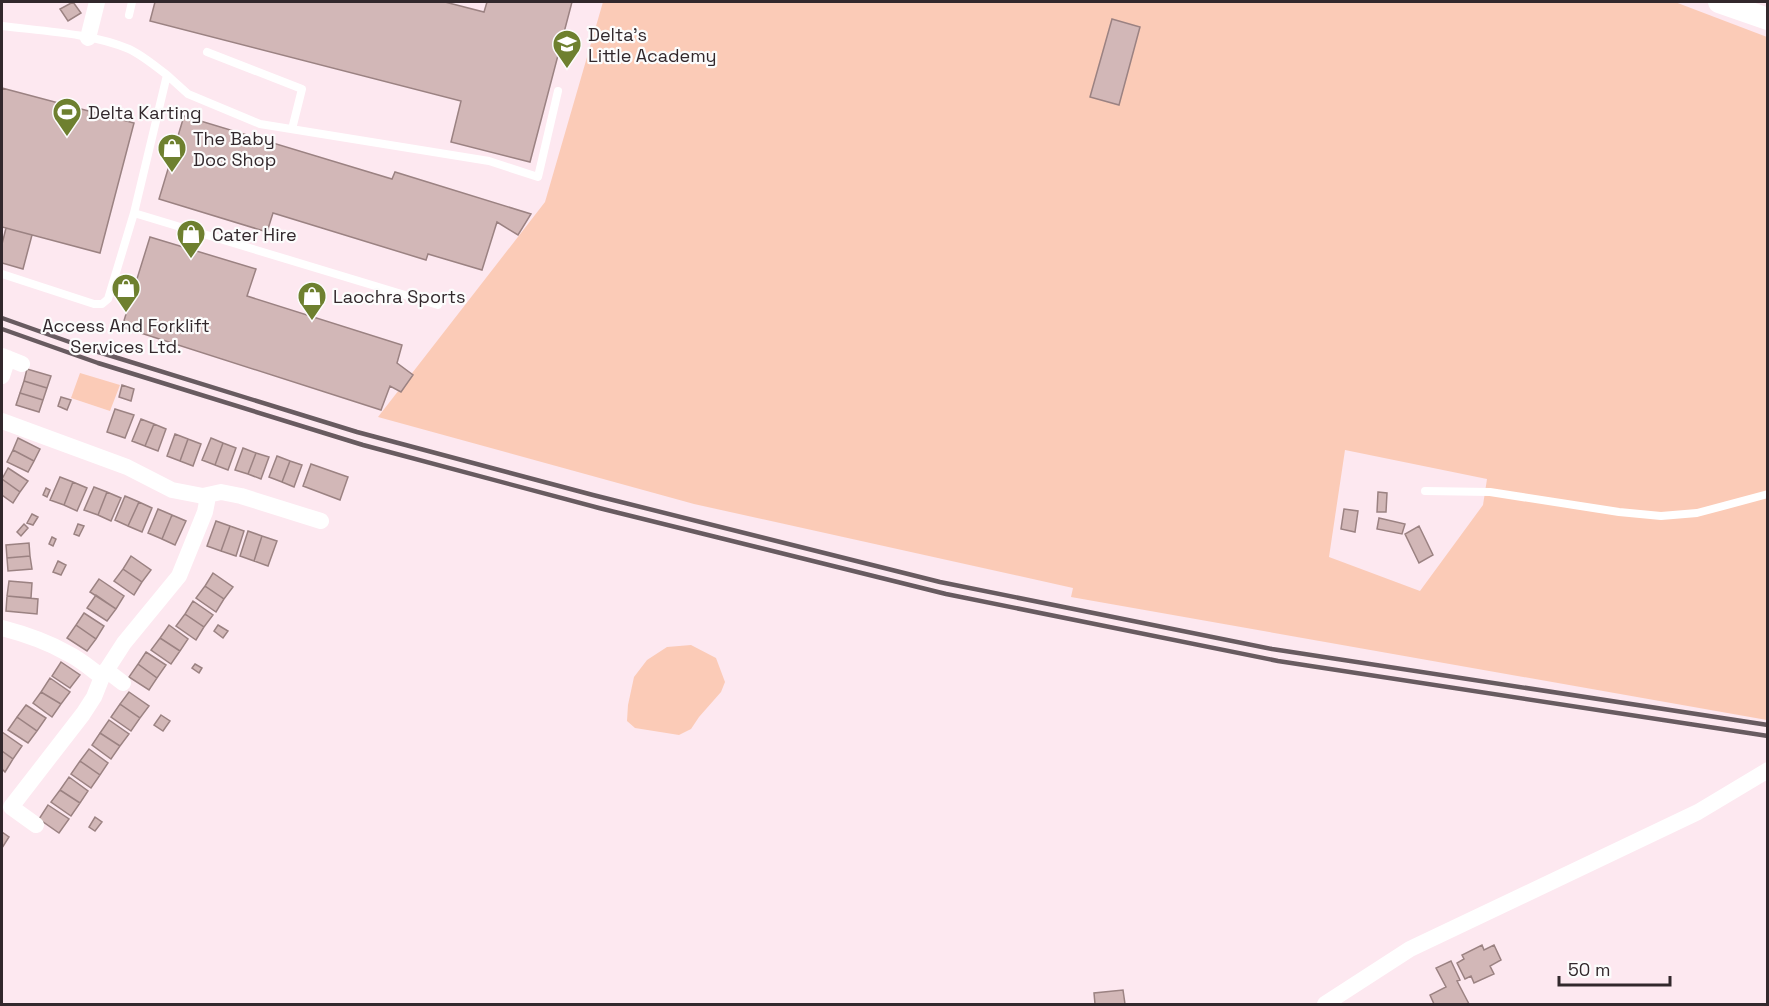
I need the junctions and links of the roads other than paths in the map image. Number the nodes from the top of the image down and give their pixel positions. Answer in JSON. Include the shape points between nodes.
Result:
{"nodes":[{"id":1,"x":97,"y":2,"type":"edge"},
{"id":2,"x":132,"y":2,"type":"edge"},
{"id":3,"x":1719,"y":2,"type":"edge"},
{"id":4,"x":129,"y":15,"type":"dead end"},
{"id":5,"x":1767,"y":20,"type":"edge"},
{"id":6,"x":2,"y":26,"type":"edge"},
{"id":7,"x":88,"y":38,"type":"junction"},
{"id":8,"x":207,"y":52,"type":"dead end"},
{"id":9,"x":167,"y":75,"type":"junction"},
{"id":10,"x":558,"y":91,"type":"dead end"},
{"id":11,"x":292,"y":129,"type":"junction"},
{"id":12,"x":134,"y":213,"type":"junction"},
{"id":13,"x":2,"y":274,"type":"edge"},
{"id":14,"x":438,"y":305,"type":"dead end"},
{"id":15,"x":11,"y":359,"type":"edge"},
{"id":16,"x":2,"y":376,"type":"edge"},
{"id":17,"x":2,"y":421,"type":"edge"},
{"id":18,"x":1425,"y":491,"type":"dead end"},
{"id":19,"x":1767,"y":494,"type":"edge"},
{"id":20,"x":203,"y":496,"type":"junction"},
{"id":21,"x":321,"y":521,"type":"dead end"},
{"id":22,"x":2,"y":628,"type":"edge"},
{"id":23,"x":104,"y":674,"type":"junction"},
{"id":24,"x":123,"y":683,"type":"dead end"},
{"id":25,"x":1767,"y":770,"type":"edge"},
{"id":26,"x":36,"y":825,"type":"dead end"},
{"id":27,"x":1325,"y":1005,"type":"edge"}],
"edges":[{"from":1,"to":7,"type":"street"},
{"from":2,"to":4,"type":"lane"},
{"from":3,"to":5,"type":"street"},
{"from":6,"to":7,"type":"lane"},
{"from":7,"to":9,"type":"lane","via":[[129,50]]},
{"from":8,"to":11,"type":"lane","via":[[302,89]]},
{"from":9,"to":11,"type":"lane","via":[[188,94],[260,124]]},
{"from":9,"to":12,"type":"lane"},
{"from":10,"to":11,"type":"lane","via":[[538,177],[489,161]]},
{"from":12,"to":13,"type":"lane","via":[[112,288],[102,304]]},
{"from":12,"to":14,"type":"lane"},
{"from":15,"to":16,"type":"street"},
{"from":17,"to":20,"type":"street","via":[[127,467],[172,490]]},
{"from":18,"to":19,"type":"lane","via":[[1490,492],[1661,516],[1697,513]]},
{"from":20,"to":21,"type":"street","via":[[227,494]]},
{"from":20,"to":23,"type":"street","via":[[207,502],[205,512],[179,576]]},
{"from":22,"to":23,"type":"street","via":[[51,644]]},
{"from":23,"to":24,"type":"street"},
{"from":23,"to":26,"type":"street","via":[[79,720],[11,807]]},
{"from":25,"to":27,"type":"street","via":[[1698,812],[1410,949]]}]}
